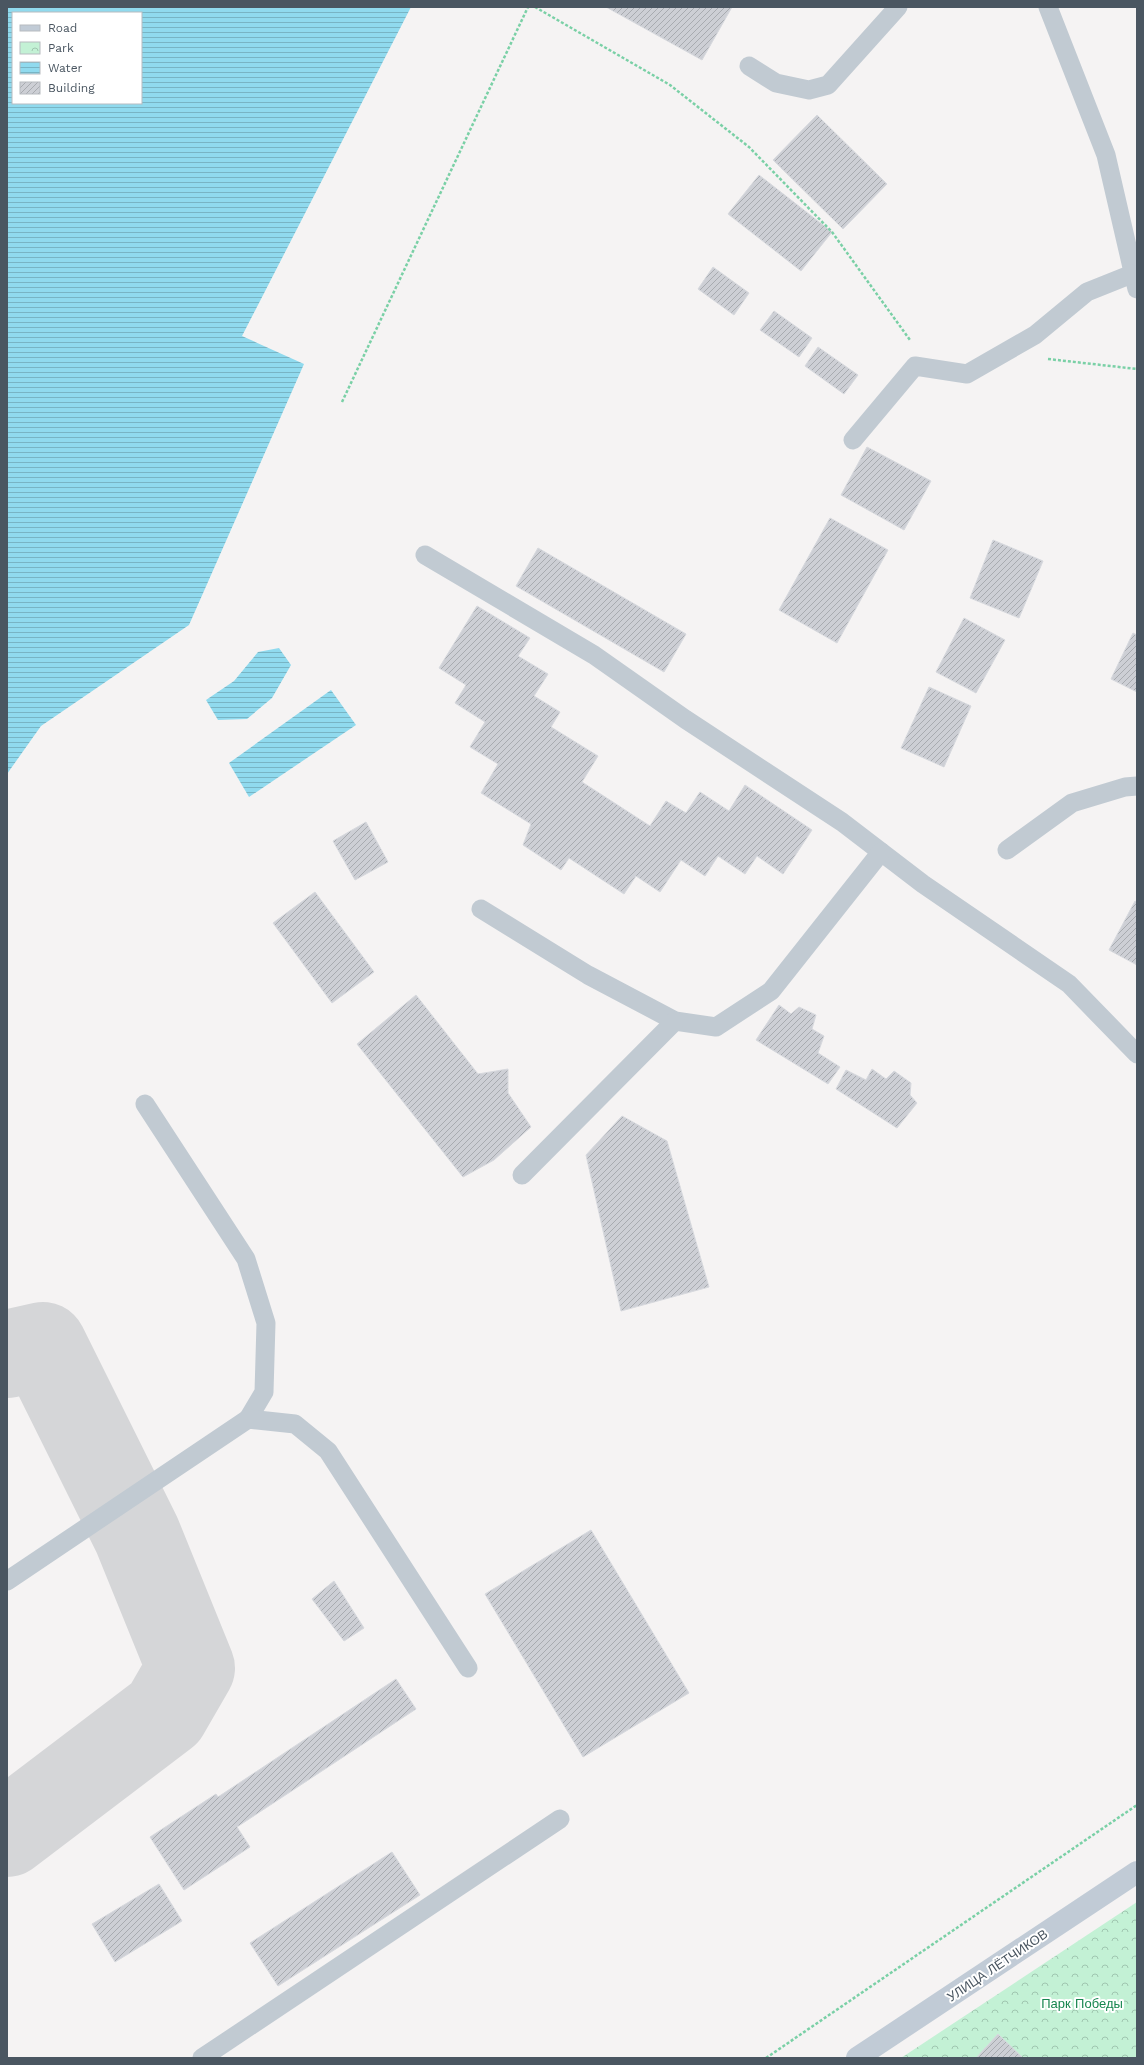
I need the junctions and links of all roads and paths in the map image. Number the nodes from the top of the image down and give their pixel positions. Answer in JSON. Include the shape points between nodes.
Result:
{"nodes":[{"id":1,"x":528,"y":7,"type":"edge"},
{"id":2,"x":535,"y":7,"type":"edge"},
{"id":3,"x":898,"y":7,"type":"edge"},
{"id":4,"x":1048,"y":7,"type":"edge"},
{"id":5,"x":749,"y":66,"type":"dead end"},
{"id":6,"x":1135,"y":282,"type":"edge"},
{"id":7,"x":1003,"y":353,"type":"junction"},
{"id":8,"x":931,"y":368,"type":"junction"},
{"id":9,"x":1137,"y":369,"type":"edge"},
{"id":10,"x":342,"y":402,"type":"dead end"},
{"id":11,"x":853,"y":440,"type":"dead end"},
{"id":12,"x":425,"y":555,"type":"dead end"},
{"id":13,"x":1137,"y":786,"type":"edge"},
{"id":14,"x":1007,"y":850,"type":"dead end"},
{"id":15,"x":881,"y":852,"type":"junction"},
{"id":16,"x":481,"y":909,"type":"dead end"},
{"id":17,"x":675,"y":1021,"type":"junction"},
{"id":18,"x":1137,"y":1054,"type":"edge"},
{"id":19,"x":145,"y":1104,"type":"dead end"},
{"id":20,"x":522,"y":1175,"type":"dead end"},
{"id":21,"x":248,"y":1419,"type":"junction"},
{"id":22,"x":7,"y":1581,"type":"edge"},
{"id":23,"x":468,"y":1668,"type":"dead end"},
{"id":24,"x":1137,"y":1805,"type":"edge"},
{"id":25,"x":560,"y":1820,"type":"dead end"},
{"id":26,"x":1137,"y":1872,"type":"edge"},
{"id":27,"x":202,"y":2058,"type":"edge"},
{"id":28,"x":766,"y":2058,"type":"edge"},
{"id":29,"x":857,"y":2058,"type":"edge"}],
"edges":[{"from":1,"to":10,"type":"path"},
{"from":2,"to":8,"type":"path","via":[[670,85],[749,147],[832,232]]},
{"from":3,"to":5,"type":"lane","via":[[828,85],[809,90],[776,83]]},
{"from":4,"to":6,"type":"lane","via":[[1106,155]]},
{"from":6,"to":7,"type":"lane","via":[[1087,292],[1035,335]]},
{"from":7,"to":8,"type":"lane","via":[[967,374]]},
{"from":7,"to":9,"type":"path"},
{"from":8,"to":11,"type":"lane","via":[[915,366]]},
{"from":12,"to":15,"type":"lane","via":[[594,655],[685,719],[842,822]]},
{"from":13,"to":14,"type":"lane","via":[[1125,786],[1072,803]]},
{"from":15,"to":17,"type":"lane","via":[[771,991],[716,1027]]},
{"from":15,"to":18,"type":"lane","via":[[923,884],[1069,984]]},
{"from":16,"to":17,"type":"lane","via":[[588,975]]},
{"from":17,"to":20,"type":"lane"},
{"from":19,"to":21,"type":"lane","via":[[246,1259],[266,1323],[264,1392]]},
{"from":21,"to":22,"type":"lane"},
{"from":21,"to":23,"type":"lane","via":[[296,1424],[328,1451]]},
{"from":24,"to":28,"type":"path"},
{"from":25,"to":27,"type":"lane"},
{"from":26,"to":29,"type":"main road","name":"УЛИЦА ЛЁТЧИКОВ"}]}
